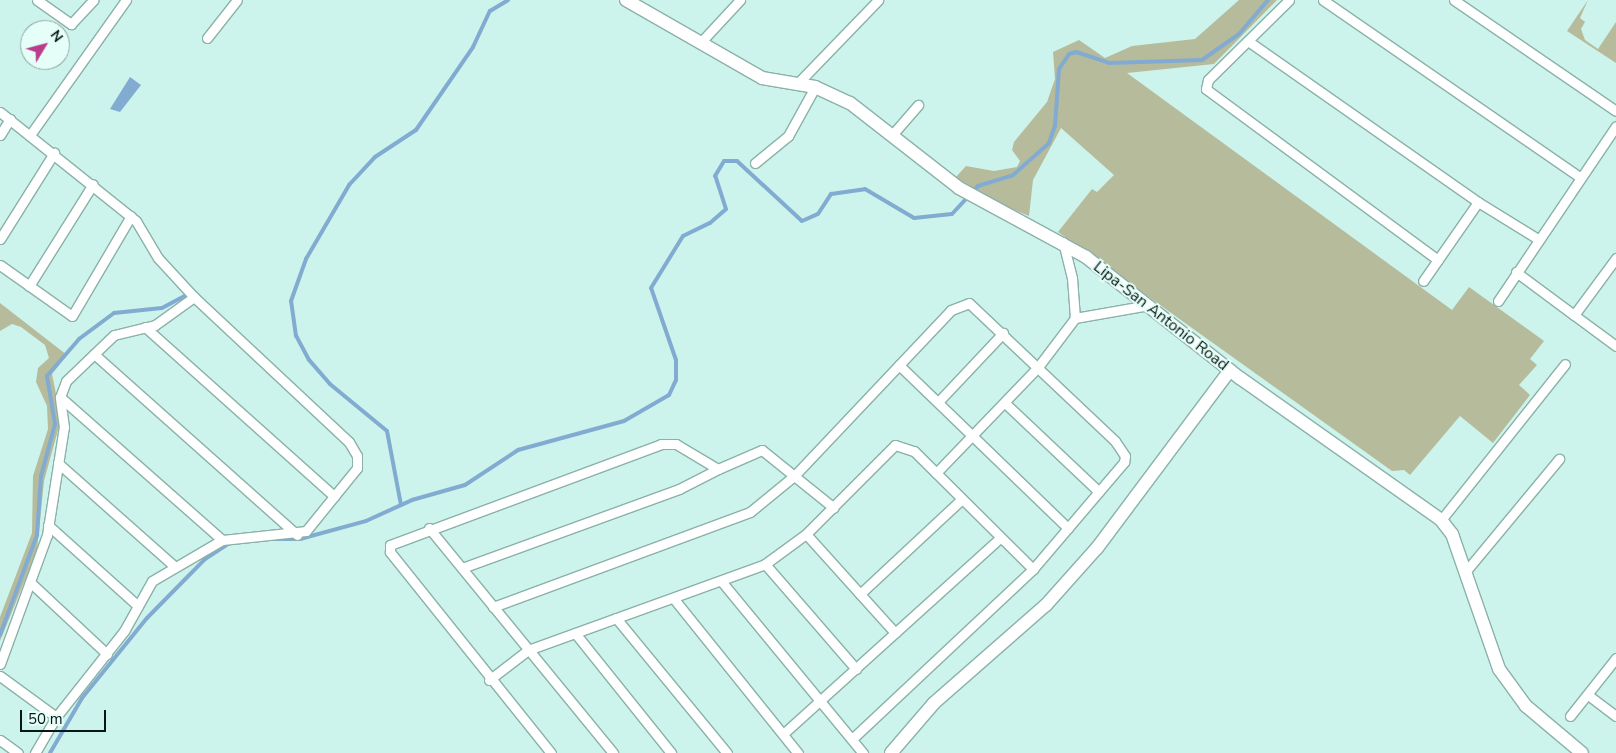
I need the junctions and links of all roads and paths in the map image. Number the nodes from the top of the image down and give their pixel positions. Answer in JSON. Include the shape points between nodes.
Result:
{"nodes":[{"id":1,"x":37,"y":0,"type":"edge"},
{"id":2,"x":93,"y":0,"type":"edge"},
{"id":3,"x":126,"y":0,"type":"edge"},
{"id":4,"x":237,"y":0,"type":"edge"},
{"id":5,"x":626,"y":0,"type":"edge"},
{"id":6,"x":740,"y":0,"type":"edge"},
{"id":7,"x":878,"y":0,"type":"edge"},
{"id":8,"x":1289,"y":0,"type":"edge"},
{"id":9,"x":1323,"y":0,"type":"edge"},
{"id":10,"x":1454,"y":0,"type":"edge"},
{"id":11,"x":207,"y":38,"type":"dead end"},
{"id":12,"x":1248,"y":41,"type":"junction"},
{"id":13,"x":700,"y":43,"type":"junction"},
{"id":14,"x":797,"y":84,"type":"junction"},
{"id":15,"x":815,"y":87,"type":"junction"},
{"id":16,"x":918,"y":105,"type":"dead end"},
{"id":17,"x":0,"y":112,"type":"edge"},
{"id":18,"x":1616,"y":112,"type":"edge"},
{"id":19,"x":10,"y":119,"type":"junction"},
{"id":20,"x":1616,"y":126,"type":"edge"},
{"id":21,"x":0,"y":135,"type":"edge"},
{"id":22,"x":30,"y":135,"type":"junction"},
{"id":23,"x":892,"y":135,"type":"junction"},
{"id":24,"x":54,"y":154,"type":"junction"},
{"id":25,"x":755,"y":163,"type":"dead end"},
{"id":26,"x":1580,"y":177,"type":"junction"},
{"id":27,"x":93,"y":184,"type":"junction"},
{"id":28,"x":1478,"y":202,"type":"junction"},
{"id":29,"x":131,"y":216,"type":"junction"},
{"id":30,"x":0,"y":239,"type":"edge"},
{"id":31,"x":1538,"y":239,"type":"junction"},
{"id":32,"x":1062,"y":241,"type":"junction"},
{"id":33,"x":1616,"y":258,"type":"edge"},
{"id":34,"x":1438,"y":260,"type":"junction"},
{"id":35,"x":0,"y":265,"type":"edge"},
{"id":36,"x":1516,"y":272,"type":"junction"},
{"id":37,"x":1424,"y":281,"type":"dead end"},
{"id":38,"x":29,"y":286,"type":"junction"},
{"id":39,"x":194,"y":297,"type":"junction"},
{"id":40,"x":1498,"y":301,"type":"dead end"},
{"id":41,"x":1149,"y":305,"type":"junction"},
{"id":42,"x":1574,"y":315,"type":"junction"},
{"id":43,"x":1075,"y":318,"type":"junction"},
{"id":44,"x":145,"y":327,"type":"junction"},
{"id":45,"x":1003,"y":333,"type":"junction"},
{"id":46,"x":1616,"y":346,"type":"edge"},
{"id":47,"x":94,"y":354,"type":"junction"},
{"id":48,"x":899,"y":364,"type":"junction"},
{"id":49,"x":1565,"y":364,"type":"dead end"},
{"id":50,"x":1038,"y":367,"type":"junction"},
{"id":51,"x":1230,"y":370,"type":"junction"},
{"id":52,"x":60,"y":397,"type":"junction"},
{"id":53,"x":938,"y":402,"type":"junction"},
{"id":54,"x":1004,"y":403,"type":"junction"},
{"id":55,"x":973,"y":436,"type":"junction"},
{"id":56,"x":1559,"y":459,"type":"dead end"},
{"id":57,"x":58,"y":463,"type":"junction"},
{"id":58,"x":718,"y":469,"type":"junction"},
{"id":59,"x":936,"y":474,"type":"junction"},
{"id":60,"x":795,"y":475,"type":"junction"},
{"id":61,"x":1099,"y":492,"type":"junction"},
{"id":62,"x":334,"y":496,"type":"junction"},
{"id":63,"x":962,"y":500,"type":"junction"},
{"id":64,"x":834,"y":508,"type":"junction"},
{"id":65,"x":1441,"y":520,"type":"junction"},
{"id":66,"x":48,"y":525,"type":"junction"},
{"id":67,"x":429,"y":528,"type":"junction"},
{"id":68,"x":1068,"y":528,"type":"junction"},
{"id":69,"x":806,"y":534,"type":"junction"},
{"id":70,"x":297,"y":535,"type":"junction"},
{"id":71,"x":1000,"y":538,"type":"junction"},
{"id":72,"x":222,"y":540,"type":"junction"},
{"id":73,"x":765,"y":564,"type":"junction"},
{"id":74,"x":174,"y":566,"type":"junction"},
{"id":75,"x":462,"y":568,"type":"junction"},
{"id":76,"x":1033,"y":570,"type":"junction"},
{"id":77,"x":1466,"y":571,"type":"junction"},
{"id":78,"x":722,"y":582,"type":"junction"},
{"id":79,"x":32,"y":583,"type":"junction"},
{"id":80,"x":860,"y":594,"type":"junction"},
{"id":81,"x":674,"y":599,"type":"junction"},
{"id":82,"x":138,"y":606,"type":"junction"},
{"id":83,"x":493,"y":607,"type":"junction"},
{"id":84,"x":616,"y":618,"type":"junction"},
{"id":85,"x":575,"y":633,"type":"junction"},
{"id":86,"x":895,"y":633,"type":"junction"},
{"id":87,"x":528,"y":650,"type":"junction"},
{"id":88,"x":107,"y":654,"type":"junction"},
{"id":89,"x":1616,"y":658,"type":"edge"},
{"id":90,"x":0,"y":664,"type":"edge"},
{"id":91,"x":856,"y":669,"type":"junction"},
{"id":92,"x":0,"y":676,"type":"edge"},
{"id":93,"x":489,"y":680,"type":"junction"},
{"id":94,"x":1588,"y":695,"type":"junction"},
{"id":95,"x":821,"y":702,"type":"junction"},
{"id":96,"x":1570,"y":716,"type":"dead end"},
{"id":97,"x":1616,"y":716,"type":"edge"},
{"id":98,"x":56,"y":717,"type":"junction"},
{"id":99,"x":783,"y":734,"type":"junction"},
{"id":100,"x":852,"y":739,"type":"junction"},
{"id":101,"x":0,"y":740,"type":"edge"},
{"id":102,"x":18,"y":753,"type":"edge"},
{"id":103,"x":35,"y":753,"type":"edge"},
{"id":104,"x":551,"y":753,"type":"edge"},
{"id":105,"x":613,"y":753,"type":"edge"},
{"id":106,"x":671,"y":753,"type":"edge"},
{"id":107,"x":727,"y":753,"type":"edge"},
{"id":108,"x":798,"y":753,"type":"edge"},
{"id":109,"x":863,"y":753,"type":"edge"},
{"id":110,"x":892,"y":753,"type":"edge"},
{"id":111,"x":1582,"y":753,"type":"edge"}],
"edges":[{"from":1,"to":2,"type":"street","via":[[71,24]]},
{"from":3,"to":22,"type":"street"},
{"from":4,"to":11,"type":"street"},
{"from":5,"to":13,"type":"main road","name":"Lipa-San Antonio Road"},
{"from":6,"to":13,"type":"street"},
{"from":7,"to":14,"type":"street"},
{"from":8,"to":12,"type":"street"},
{"from":9,"to":26,"type":"street"},
{"from":10,"to":18,"type":"street"},
{"from":12,"to":28,"type":"street"},
{"from":12,"to":34,"type":"street","via":[[1208,80],[1206,90]]},
{"from":13,"to":14,"type":"main road","name":"Lipa-San Antonio Road","via":[[762,78]]},
{"from":14,"to":15,"type":"main road","name":"Lipa-San Antonio Road"},
{"from":15,"to":23,"type":"main road","name":"Lipa-San Antonio Road","via":[[850,103]]},
{"from":15,"to":25,"type":"street","via":[[788,136]]},
{"from":16,"to":23,"type":"street"},
{"from":17,"to":19,"type":"street"},
{"from":19,"to":21,"type":"street"},
{"from":19,"to":22,"type":"street"},
{"from":20,"to":26,"type":"street"},
{"from":22,"to":24,"type":"street"},
{"from":23,"to":32,"type":"main road","name":"Lipa-San Antonio Road","via":[[959,188]]},
{"from":24,"to":27,"type":"street"},
{"from":24,"to":30,"type":"street"},
{"from":26,"to":31,"type":"street"},
{"from":27,"to":29,"type":"street"},
{"from":27,"to":38,"type":"street"},
{"from":28,"to":31,"type":"street"},
{"from":28,"to":34,"type":"street"},
{"from":29,"to":38,"type":"street","via":[[73,316]]},
{"from":29,"to":39,"type":"street","via":[[158,258]]},
{"from":31,"to":36,"type":"street"},
{"from":32,"to":41,"type":"main road","name":"Lipa-San Antonio Road"},
{"from":32,"to":43,"type":"street","via":[[1072,278]]},
{"from":33,"to":42,"type":"street"},
{"from":34,"to":37,"type":"street"},
{"from":35,"to":38,"type":"street"},
{"from":36,"to":40,"type":"street"},
{"from":36,"to":42,"type":"street"},
{"from":39,"to":44,"type":"street","via":[[162,321]]},
{"from":39,"to":62,"type":"street","via":[[355,449],[357,468]]},
{"from":41,"to":43,"type":"street"},
{"from":41,"to":51,"type":"main road","name":"Lipa-San Antonio Road"},
{"from":42,"to":46,"type":"street"},
{"from":43,"to":50,"type":"street"},
{"from":44,"to":47,"type":"street","via":[[114,335]]},
{"from":44,"to":62,"type":"street"},
{"from":45,"to":48,"type":"street","via":[[975,306],[960,304]]},
{"from":45,"to":50,"type":"street"},
{"from":45,"to":53,"type":"street"},
{"from":47,"to":52,"type":"street","via":[[70,375]]},
{"from":47,"to":70,"type":"street"},
{"from":48,"to":53,"type":"street"},
{"from":48,"to":60,"type":"street"},
{"from":49,"to":65,"type":"street"},
{"from":50,"to":54,"type":"street"},
{"from":50,"to":61,"type":"street","via":[[1122,448],[1124,462]]},
{"from":51,"to":65,"type":"main road","name":"Lipa-San Antonio Road"},
{"from":51,"to":110,"type":"main road","via":[[1097,548],[1046,604],[934,703]]},
{"from":52,"to":57,"type":"street","via":[[64,426]]},
{"from":52,"to":72,"type":"street"},
{"from":53,"to":55,"type":"street"},
{"from":54,"to":55,"type":"street"},
{"from":54,"to":61,"type":"street"},
{"from":55,"to":59,"type":"street"},
{"from":55,"to":68,"type":"street"},
{"from":56,"to":77,"type":"street"},
{"from":57,"to":66,"type":"street"},
{"from":57,"to":74,"type":"street"},
{"from":58,"to":60,"type":"street","via":[[762,450]]},
{"from":58,"to":67,"type":"street","via":[[676,444],[661,444]]},
{"from":58,"to":75,"type":"street","via":[[680,489]]},
{"from":59,"to":63,"type":"street"},
{"from":59,"to":64,"type":"street","via":[[914,451],[895,445]]},
{"from":60,"to":64,"type":"street"},
{"from":60,"to":83,"type":"street","via":[[737,519]]},
{"from":61,"to":68,"type":"street"},
{"from":62,"to":70,"type":"street","via":[[312,527]]},
{"from":63,"to":71,"type":"street"},
{"from":63,"to":80,"type":"street"},
{"from":64,"to":69,"type":"street"},
{"from":65,"to":77,"type":"main road","name":"Lipa-San Antonio Road","via":[[1452,534]]},
{"from":66,"to":79,"type":"street"},
{"from":66,"to":82,"type":"street"},
{"from":67,"to":75,"type":"street"},
{"from":67,"to":93,"type":"street","via":[[396,541],[390,552]]},
{"from":68,"to":76,"type":"street"},
{"from":69,"to":73,"type":"street"},
{"from":69,"to":80,"type":"street"},
{"from":70,"to":72,"type":"street"},
{"from":71,"to":76,"type":"street"},
{"from":71,"to":86,"type":"street"},
{"from":72,"to":74,"type":"street"},
{"from":73,"to":78,"type":"street"},
{"from":73,"to":91,"type":"street"},
{"from":74,"to":82,"type":"street","via":[[152,581]]},
{"from":75,"to":83,"type":"street"},
{"from":76,"to":100,"type":"street"},
{"from":77,"to":111,"type":"main road","name":"Lipa-San Antonio Road","via":[[1499,669],[1526,706]]},
{"from":78,"to":81,"type":"street"},
{"from":78,"to":95,"type":"street"},
{"from":79,"to":88,"type":"street"},
{"from":79,"to":90,"type":"street"},
{"from":80,"to":86,"type":"street"},
{"from":81,"to":84,"type":"street"},
{"from":81,"to":99,"type":"street"},
{"from":82,"to":88,"type":"street"},
{"from":83,"to":87,"type":"street"},
{"from":84,"to":85,"type":"street"},
{"from":84,"to":107,"type":"street"},
{"from":85,"to":87,"type":"street"},
{"from":85,"to":106,"type":"street"},
{"from":86,"to":91,"type":"street"},
{"from":87,"to":93,"type":"street"},
{"from":87,"to":105,"type":"street"},
{"from":88,"to":98,"type":"street"},
{"from":89,"to":94,"type":"street"},
{"from":91,"to":95,"type":"street"},
{"from":92,"to":98,"type":"street"},
{"from":93,"to":104,"type":"street"},
{"from":94,"to":96,"type":"street"},
{"from":94,"to":97,"type":"street"},
{"from":95,"to":99,"type":"street"},
{"from":95,"to":100,"type":"street"},
{"from":98,"to":103,"type":"street"},
{"from":99,"to":108,"type":"street"},
{"from":100,"to":109,"type":"street"},
{"from":101,"to":102,"type":"street"}]}
